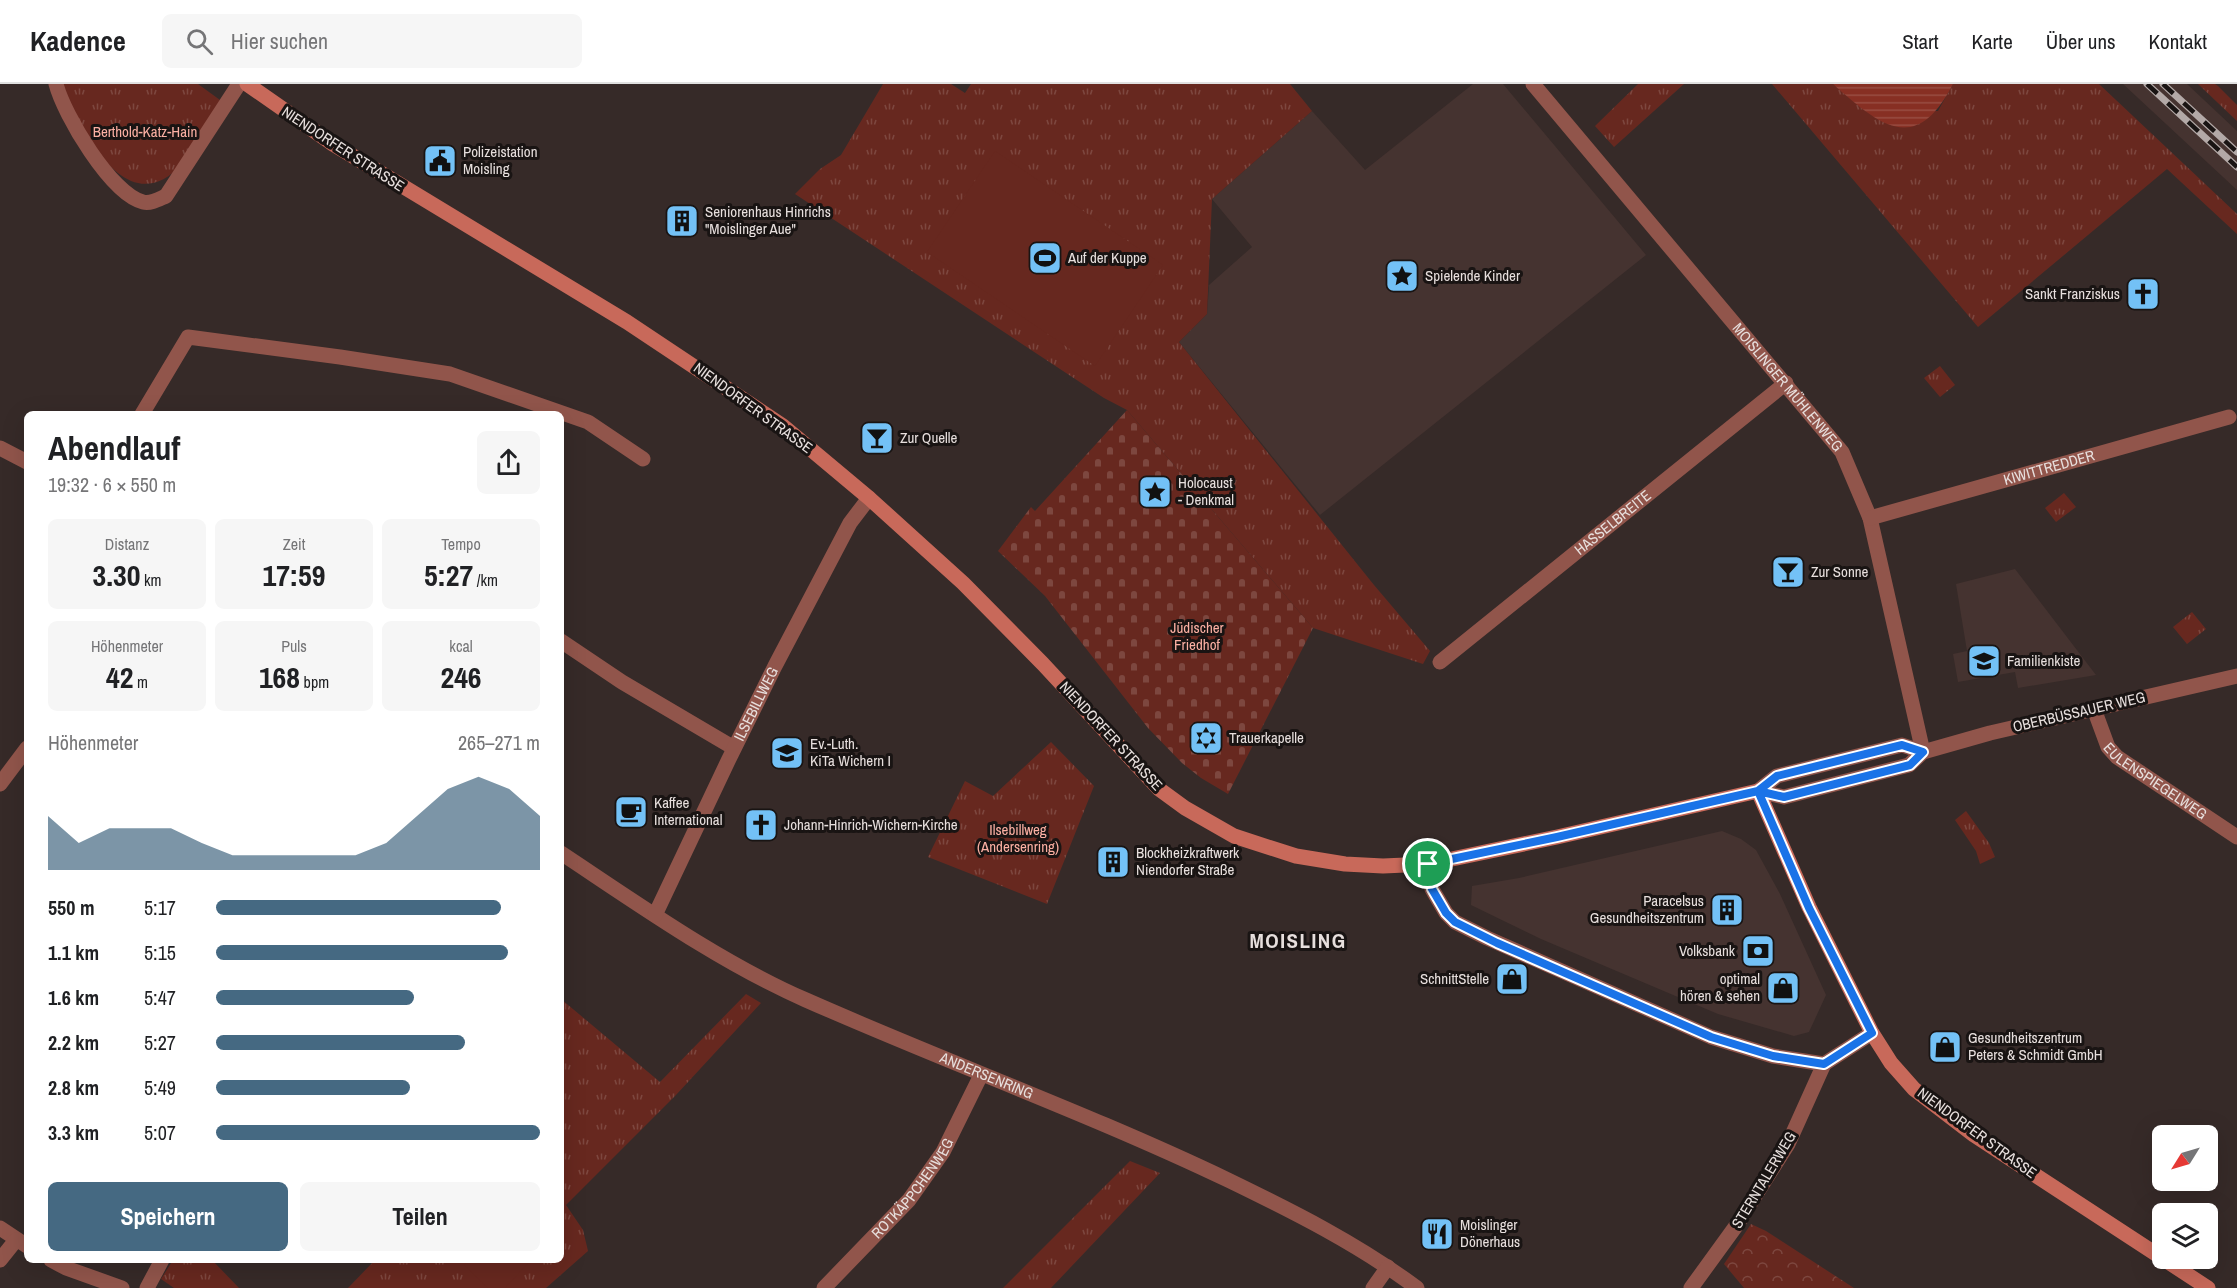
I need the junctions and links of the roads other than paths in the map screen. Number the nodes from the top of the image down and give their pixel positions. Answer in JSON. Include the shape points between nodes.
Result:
{"nodes":[{"id":1,"x":56,"y":84,"type":"edge"},
{"id":2,"x":239,"y":84,"type":"edge"},
{"id":3,"x":247,"y":84,"type":"edge"},
{"id":4,"x":1533,"y":84,"type":"edge"},
{"id":5,"x":1786,"y":383,"type":"junction"},
{"id":6,"x":144,"y":411,"type":"edge"},
{"id":7,"x":556,"y":411,"type":"edge"},
{"id":8,"x":564,"y":414,"type":"edge"},
{"id":9,"x":2229,"y":417,"type":"dead end"},
{"id":10,"x":0,"y":448,"type":"edge"},
{"id":11,"x":642,"y":459,"type":"dead end"},
{"id":12,"x":24,"y":460,"type":"edge"},
{"id":13,"x":869,"y":498,"type":"junction"},
{"id":14,"x":1870,"y":518,"type":"junction"},
{"id":15,"x":564,"y":643,"type":"edge"},
{"id":16,"x":1440,"y":662,"type":"dead end"},
{"id":17,"x":2237,"y":676,"type":"edge"},
{"id":18,"x":2094,"y":709,"type":"junction"},
{"id":19,"x":734,"y":748,"type":"junction"},
{"id":20,"x":24,"y":752,"type":"edge"},
{"id":21,"x":1923,"y":752,"type":"junction"},
{"id":22,"x":0,"y":784,"type":"edge"},
{"id":23,"x":1758,"y":791,"type":"junction"},
{"id":24,"x":2237,"y":837,"type":"edge"},
{"id":25,"x":564,"y":855,"type":"edge"},
{"id":26,"x":1428,"y":864,"type":"junction"},
{"id":27,"x":655,"y":915,"type":"junction"},
{"id":28,"x":1872,"y":1033,"type":"junction"},
{"id":29,"x":1824,"y":1064,"type":"junction"},
{"id":30,"x":981,"y":1075,"type":"junction"},
{"id":31,"x":0,"y":1228,"type":"edge"},
{"id":32,"x":22,"y":1243,"type":"edge"},
{"id":33,"x":0,"y":1260,"type":"edge"},
{"id":34,"x":57,"y":1263,"type":"edge"},
{"id":35,"x":160,"y":1263,"type":"edge"},
{"id":36,"x":1388,"y":1267,"type":"junction"},
{"id":37,"x":122,"y":1288,"type":"edge"},
{"id":38,"x":147,"y":1288,"type":"edge"},
{"id":39,"x":824,"y":1288,"type":"edge"},
{"id":40,"x":1373,"y":1288,"type":"edge"},
{"id":41,"x":1417,"y":1288,"type":"edge"},
{"id":42,"x":1690,"y":1288,"type":"edge"},
{"id":43,"x":2208,"y":1288,"type":"edge"}],
"edges":[{"from":1,"to":2,"type":"street","via":[[74,127],[93,156],[125,190],[143,202],[166,196]]},
{"from":3,"to":13,"type":"main road","name":"NIENDORFER STRASSE","via":[[333,144],[627,322],[720,383],[783,426]]},
{"from":4,"to":5,"type":"street","name":"MOISLINGER MÜHLENWEG"},
{"from":5,"to":14,"type":"street","name":"MOISLINGER MÜHLENWEG","via":[[1842,452]]},
{"from":5,"to":16,"type":"street","name":"HASSELBREITE"},
{"from":6,"to":7,"type":"street","via":[[188,337],[450,374]]},
{"from":8,"to":11,"type":"street","via":[[588,422]]},
{"from":9,"to":14,"type":"street","name":"KIWITTREDDER"},
{"from":10,"to":12,"type":"street"},
{"from":13,"to":19,"type":"street","name":"ILSEBILLWEG","via":[[850,523]]},
{"from":13,"to":26,"type":"main road","name":"NIENDORFER STRASSE","via":[[963,583],[1160,789],[1185,808],[1234,836],[1296,856],[1345,864]]},
{"from":14,"to":21,"type":"street","name":"MOISLINGER MÜHLENWEG"},
{"from":15,"to":19,"type":"street"},
{"from":17,"to":18,"type":"street","name":"OBERBÜSSAUER WEG"},
{"from":18,"to":21,"type":"street","name":"OBERBÜSSAUER WEG","via":[[2022,724]]},
{"from":18,"to":24,"type":"street","name":"EULENSPIEGELWEG","via":[[2108,747],[2117,757]]},
{"from":19,"to":27,"type":"street","name":"ILSEBILLWEG"},
{"from":20,"to":22,"type":"street"},
{"from":21,"to":23,"type":"street","name":"OBERBÜSSAUER WEG","via":[[1910,765],[1784,797]]},
{"from":21,"to":23,"type":"street","name":"OBERBÜSSAUER WEG","via":[[1902,745],[1777,776]]},
{"from":23,"to":26,"type":"main road","name":"OBERBÜSSAUER WEG"},
{"from":23,"to":28,"type":"main road","via":[[1809,908]]},
{"from":25,"to":27,"type":"street","name":"ANDERSENRING"},
{"from":26,"to":29,"type":"street","via":[[1432,889],[1455,922],[1711,1037],[1773,1056]]},
{"from":27,"to":30,"type":"street","name":"ANDERSENRING","via":[[804,999]]},
{"from":28,"to":29,"type":"street"},
{"from":28,"to":43,"type":"main road","name":"NIENDORFER STRASSE","via":[[1914,1089],[1974,1135]]},
{"from":29,"to":42,"type":"street","name":"STERNTALERWEG","via":[[1788,1144],[1736,1226]]},
{"from":30,"to":36,"type":"street","name":"ANDERSENRING","via":[[1166,1150],[1309,1219]]},
{"from":30,"to":39,"type":"street","name":"ROTKÄPPCHENWEG","via":[[943,1152],[909,1200]]},
{"from":31,"to":32,"type":"street"},
{"from":32,"to":33,"type":"street"},
{"from":34,"to":37,"type":"street"},
{"from":35,"to":38,"type":"street"},
{"from":36,"to":40,"type":"street"},
{"from":36,"to":41,"type":"street","name":"ANDERSENRING"}]}
